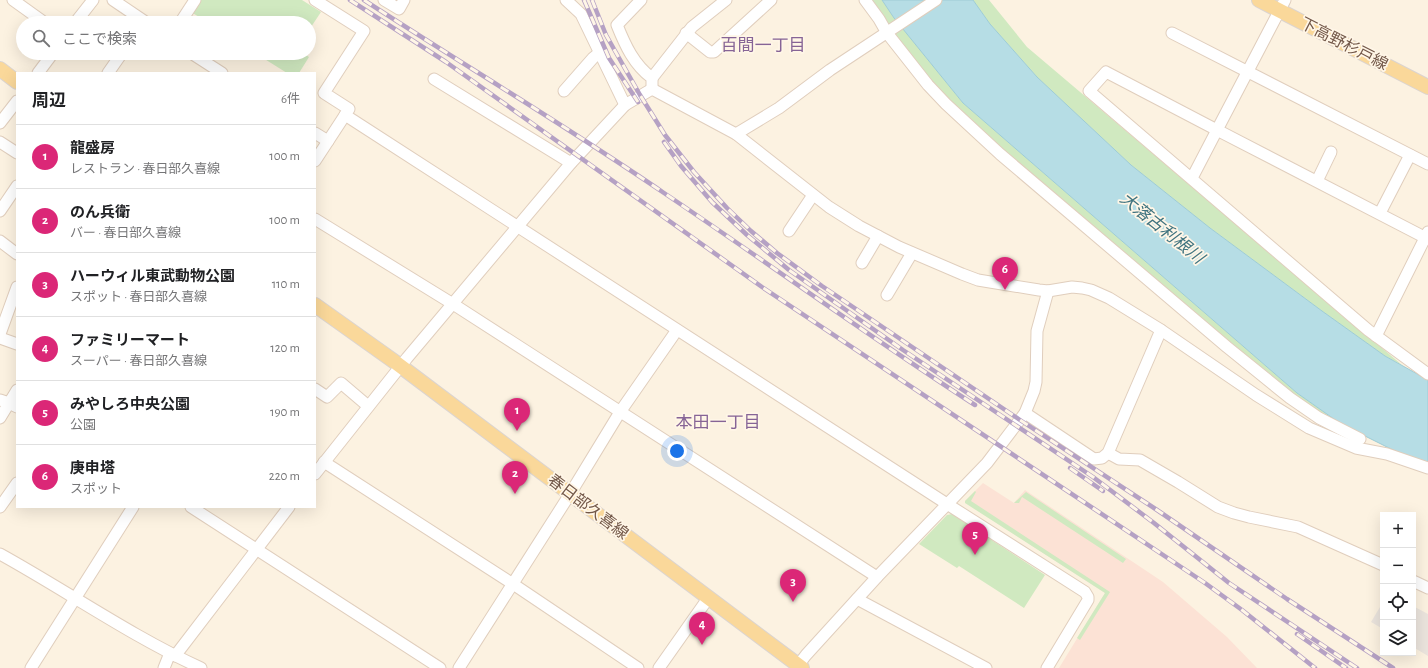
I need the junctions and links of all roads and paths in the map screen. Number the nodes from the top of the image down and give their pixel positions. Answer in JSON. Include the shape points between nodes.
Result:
{"nodes":[{"id":1,"x":13,"y":0,"type":"edge"},
{"id":2,"x":93,"y":0,"type":"edge"},
{"id":3,"x":113,"y":0,"type":"edge"},
{"id":4,"x":195,"y":0,"type":"edge"},
{"id":5,"x":315,"y":0,"type":"edge"},
{"id":6,"x":384,"y":0,"type":"edge"},
{"id":7,"x":404,"y":0,"type":"edge"},
{"id":8,"x":566,"y":0,"type":"edge"},
{"id":9,"x":641,"y":0,"type":"edge"},
{"id":10,"x":726,"y":0,"type":"edge"},
{"id":11,"x":771,"y":0,"type":"edge"},
{"id":12,"x":865,"y":0,"type":"edge"},
{"id":13,"x":936,"y":0,"type":"edge"},
{"id":14,"x":1259,"y":0,"type":"edge"},
{"id":15,"x":1282,"y":5,"type":"edge"},
{"id":16,"x":35,"y":16,"type":"edge"},
{"id":17,"x":81,"y":16,"type":"edge"},
{"id":18,"x":135,"y":16,"type":"edge"},
{"id":19,"x":185,"y":16,"type":"edge"},
{"id":20,"x":888,"y":32,"type":"junction"},
{"id":21,"x":1172,"y":33,"type":"dead end"},
{"id":22,"x":686,"y":34,"type":"junction"},
{"id":23,"x":599,"y":53,"type":"junction"},
{"id":24,"x":48,"y":60,"type":"edge"},
{"id":25,"x":117,"y":60,"type":"edge"},
{"id":26,"x":202,"y":60,"type":"edge"},
{"id":27,"x":0,"y":69,"type":"edge"},
{"id":28,"x":1247,"y":71,"type":"junction"},
{"id":29,"x":39,"y":72,"type":"edge"},
{"id":30,"x":109,"y":72,"type":"edge"},
{"id":31,"x":220,"y":72,"type":"edge"},
{"id":32,"x":434,"y":79,"type":"dead end"},
{"id":33,"x":16,"y":81,"type":"edge"},
{"id":34,"x":652,"y":84,"type":"junction"},
{"id":35,"x":1428,"y":88,"type":"edge"},
{"id":36,"x":564,"y":91,"type":"dead end"},
{"id":37,"x":16,"y":102,"type":"edge"},
{"id":38,"x":625,"y":105,"type":"junction"},
{"id":39,"x":345,"y":115,"type":"junction"},
{"id":40,"x":0,"y":123,"type":"edge"},
{"id":41,"x":1217,"y":130,"type":"junction"},
{"id":42,"x":316,"y":134,"type":"edge"},
{"id":43,"x":736,"y":134,"type":"junction"},
{"id":44,"x":328,"y":141,"type":"junction"},
{"id":45,"x":0,"y":142,"type":"edge"},
{"id":46,"x":1332,"y":152,"type":"dead end"},
{"id":47,"x":16,"y":153,"type":"edge"},
{"id":48,"x":1410,"y":155,"type":"junction"},
{"id":49,"x":316,"y":159,"type":"edge"},
{"id":50,"x":571,"y":163,"type":"junction"},
{"id":51,"x":1428,"y":164,"type":"edge"},
{"id":52,"x":1192,"y":178,"type":"junction"},
{"id":53,"x":1317,"y":181,"type":"junction"},
{"id":54,"x":16,"y":187,"type":"edge"},
{"id":55,"x":813,"y":194,"type":"junction"},
{"id":56,"x":0,"y":211,"type":"edge"},
{"id":57,"x":1380,"y":214,"type":"junction"},
{"id":58,"x":316,"y":219,"type":"edge"},
{"id":59,"x":518,"y":226,"type":"junction"},
{"id":60,"x":789,"y":231,"type":"dead end"},
{"id":61,"x":878,"y":236,"type":"junction"},
{"id":62,"x":1427,"y":236,"type":"edge"},
{"id":63,"x":0,"y":241,"type":"edge"},
{"id":64,"x":16,"y":253,"type":"edge"},
{"id":65,"x":912,"y":253,"type":"junction"},
{"id":66,"x":862,"y":263,"type":"dead end"},
{"id":67,"x":16,"y":290,"type":"edge"},
{"id":68,"x":1048,"y":291,"type":"junction"},
{"id":69,"x":887,"y":296,"type":"dead end"},
{"id":70,"x":452,"y":304,"type":"junction"},
{"id":71,"x":316,"y":306,"type":"edge"},
{"id":72,"x":677,"y":330,"type":"junction"},
{"id":73,"x":1161,"y":330,"type":"junction"},
{"id":74,"x":0,"y":334,"type":"edge"},
{"id":75,"x":1376,"y":336,"type":"junction"},
{"id":76,"x":0,"y":338,"type":"edge"},
{"id":77,"x":16,"y":344,"type":"edge"},
{"id":78,"x":400,"y":366,"type":"junction"},
{"id":79,"x":1428,"y":374,"type":"edge"},
{"id":80,"x":316,"y":390,"type":"edge"},
{"id":81,"x":16,"y":392,"type":"edge"},
{"id":82,"x":9,"y":403,"type":"edge"},
{"id":83,"x":368,"y":406,"type":"junction"},
{"id":84,"x":620,"y":412,"type":"junction"},
{"id":85,"x":1025,"y":413,"type":"junction"},
{"id":86,"x":0,"y":418,"type":"edge"},
{"id":87,"x":1360,"y":439,"type":"dead end"},
{"id":88,"x":1108,"y":453,"type":"junction"},
{"id":89,"x":324,"y":462,"type":"junction"},
{"id":90,"x":1428,"y":468,"type":"edge"},
{"id":91,"x":316,"y":473,"type":"edge"},
{"id":92,"x":16,"y":484,"type":"edge"},
{"id":93,"x":570,"y":494,"type":"junction"},
{"id":94,"x":947,"y":504,"type":"junction"},
{"id":95,"x":0,"y":507,"type":"edge"},
{"id":96,"x":132,"y":508,"type":"edge"},
{"id":97,"x":193,"y":508,"type":"edge"},
{"id":98,"x":288,"y":508,"type":"edge"},
{"id":99,"x":256,"y":550,"type":"junction"},
{"id":100,"x":0,"y":554,"type":"edge"},
{"id":101,"x":1380,"y":564,"type":"edge"},
{"id":102,"x":876,"y":577,"type":"junction"},
{"id":103,"x":1416,"y":582,"type":"edge"},
{"id":104,"x":513,"y":584,"type":"junction"},
{"id":105,"x":1428,"y":588,"type":"edge"},
{"id":106,"x":76,"y":598,"type":"junction"},
{"id":107,"x":709,"y":598,"type":"junction"},
{"id":108,"x":857,"y":599,"type":"junction"},
{"id":109,"x":172,"y":655,"type":"junction"},
{"id":110,"x":799,"y":667,"type":"edge"},
{"id":111,"x":31,"y":668,"type":"edge"},
{"id":112,"x":164,"y":668,"type":"edge"},
{"id":113,"x":201,"y":668,"type":"edge"},
{"id":114,"x":440,"y":668,"type":"edge"},
{"id":115,"x":459,"y":668,"type":"edge"},
{"id":116,"x":638,"y":668,"type":"edge"},
{"id":117,"x":659,"y":668,"type":"edge"},
{"id":118,"x":986,"y":668,"type":"edge"},
{"id":119,"x":1047,"y":668,"type":"edge"}],
"edges":[{"from":1,"to":16,"type":"street"},
{"from":2,"to":17,"type":"street"},
{"from":3,"to":18,"type":"street"},
{"from":4,"to":19,"type":"street"},
{"from":5,"to":39,"type":"street","via":[[364,31],[324,93],[349,109]]},
{"from":6,"to":7,"type":"street","via":[[399,9]]},
{"from":8,"to":23,"type":"street","via":[[581,14]]},
{"from":9,"to":34,"type":"street","via":[[617,25],[630,55]]},
{"from":10,"to":22,"type":"street"},
{"from":11,"to":22,"type":"street","via":[[714,52],[710,52]]},
{"from":12,"to":20,"type":"street"},
{"from":13,"to":20,"type":"street"},
{"from":14,"to":15,"type":"main road","name":"下高野杉戸線"},
{"from":15,"to":28,"type":"street"},
{"from":15,"to":35,"type":"main road","name":"下高野杉戸線"},
{"from":20,"to":43,"type":"street","via":[[830,70],[779,108]]},
{"from":20,"to":87,"type":"street","via":[[928,85],[1000,154],[1290,398],[1319,418]]},
{"from":21,"to":28,"type":"street"},
{"from":22,"to":34,"type":"street"},
{"from":23,"to":36,"type":"street"},
{"from":23,"to":38,"type":"street"},
{"from":24,"to":29,"type":"street"},
{"from":25,"to":30,"type":"street"},
{"from":26,"to":31,"type":"street"},
{"from":27,"to":33,"type":"main road"},
{"from":28,"to":41,"type":"street"},
{"from":28,"to":48,"type":"street"},
{"from":32,"to":50,"type":"street"},
{"from":34,"to":38,"type":"street"},
{"from":34,"to":43,"type":"street"},
{"from":37,"to":40,"type":"street"},
{"from":38,"to":50,"type":"street"},
{"from":39,"to":44,"type":"street"},
{"from":39,"to":59,"type":"street"},
{"from":41,"to":52,"type":"street"},
{"from":41,"to":52,"type":"street","via":[[1106,72],[1089,92]]},
{"from":41,"to":53,"type":"street"},
{"from":42,"to":44,"type":"street"},
{"from":43,"to":55,"type":"street"},
{"from":44,"to":49,"type":"street"},
{"from":45,"to":47,"type":"street"},
{"from":46,"to":53,"type":"street"},
{"from":48,"to":51,"type":"street"},
{"from":48,"to":57,"type":"street"},
{"from":50,"to":59,"type":"street"},
{"from":52,"to":75,"type":"street"},
{"from":53,"to":57,"type":"street"},
{"from":54,"to":56,"type":"street"},
{"from":55,"to":60,"type":"street"},
{"from":55,"to":61,"type":"street","via":[[829,207]]},
{"from":57,"to":62,"type":"street"},
{"from":58,"to":70,"type":"street"},
{"from":59,"to":70,"type":"street"},
{"from":59,"to":72,"type":"street"},
{"from":61,"to":65,"type":"street"},
{"from":61,"to":66,"type":"street"},
{"from":62,"to":75,"type":"street"},
{"from":63,"to":64,"type":"street"},
{"from":65,"to":68,"type":"street","via":[[978,280]]},
{"from":65,"to":69,"type":"street"},
{"from":67,"to":74,"type":"street"},
{"from":68,"to":73,"type":"street","via":[[1072,288],[1091,290]]},
{"from":68,"to":85,"type":"street","via":[[1037,331],[1036,382]]},
{"from":70,"to":78,"type":"street"},
{"from":70,"to":84,"type":"street"},
{"from":71,"to":78,"type":"main road","name":"春日部久喜線"},
{"from":72,"to":84,"type":"street"},
{"from":72,"to":94,"type":"street"},
{"from":73,"to":88,"type":"street"},
{"from":73,"to":90,"type":"street","via":[[1309,428],[1356,448],[1387,454]]},
{"from":75,"to":79,"type":"street"},
{"from":76,"to":77,"type":"street"},
{"from":78,"to":83,"type":"street"},
{"from":78,"to":93,"type":"main road","name":"春日部久喜線"},
{"from":80,"to":83,"type":"street","via":[[327,397],[341,383]]},
{"from":81,"to":82,"type":"street"},
{"from":82,"to":86,"type":"street"},
{"from":83,"to":89,"type":"street"},
{"from":84,"to":93,"type":"street"},
{"from":84,"to":102,"type":"street"},
{"from":85,"to":88,"type":"street","via":[[1094,459],[1102,458]]},
{"from":85,"to":94,"type":"street","via":[[987,463]]},
{"from":88,"to":101,"type":"street","via":[[1119,459],[1140,460],[1218,507],[1249,517],[1298,527]]},
{"from":89,"to":91,"type":"street"},
{"from":89,"to":104,"type":"street"},
{"from":92,"to":95,"type":"street"},
{"from":93,"to":104,"type":"street"},
{"from":93,"to":107,"type":"main road","name":"春日部久喜線"},
{"from":94,"to":102,"type":"street"},
{"from":94,"to":119,"type":"street","via":[[1087,594],[1088,600]]},
{"from":96,"to":106,"type":"street"},
{"from":97,"to":99,"type":"street"},
{"from":98,"to":99,"type":"street"},
{"from":99,"to":109,"type":"street"},
{"from":99,"to":114,"type":"street"},
{"from":100,"to":106,"type":"street"},
{"from":102,"to":108,"type":"street"},
{"from":103,"to":105,"type":"street"},
{"from":104,"to":115,"type":"street"},
{"from":104,"to":116,"type":"street"},
{"from":106,"to":109,"type":"street"},
{"from":106,"to":111,"type":"street"},
{"from":107,"to":110,"type":"main road","name":"春日部久喜線"},
{"from":107,"to":117,"type":"street"},
{"from":108,"to":110,"type":"street"},
{"from":108,"to":118,"type":"street"},
{"from":109,"to":112,"type":"street"},
{"from":109,"to":113,"type":"street"}]}
